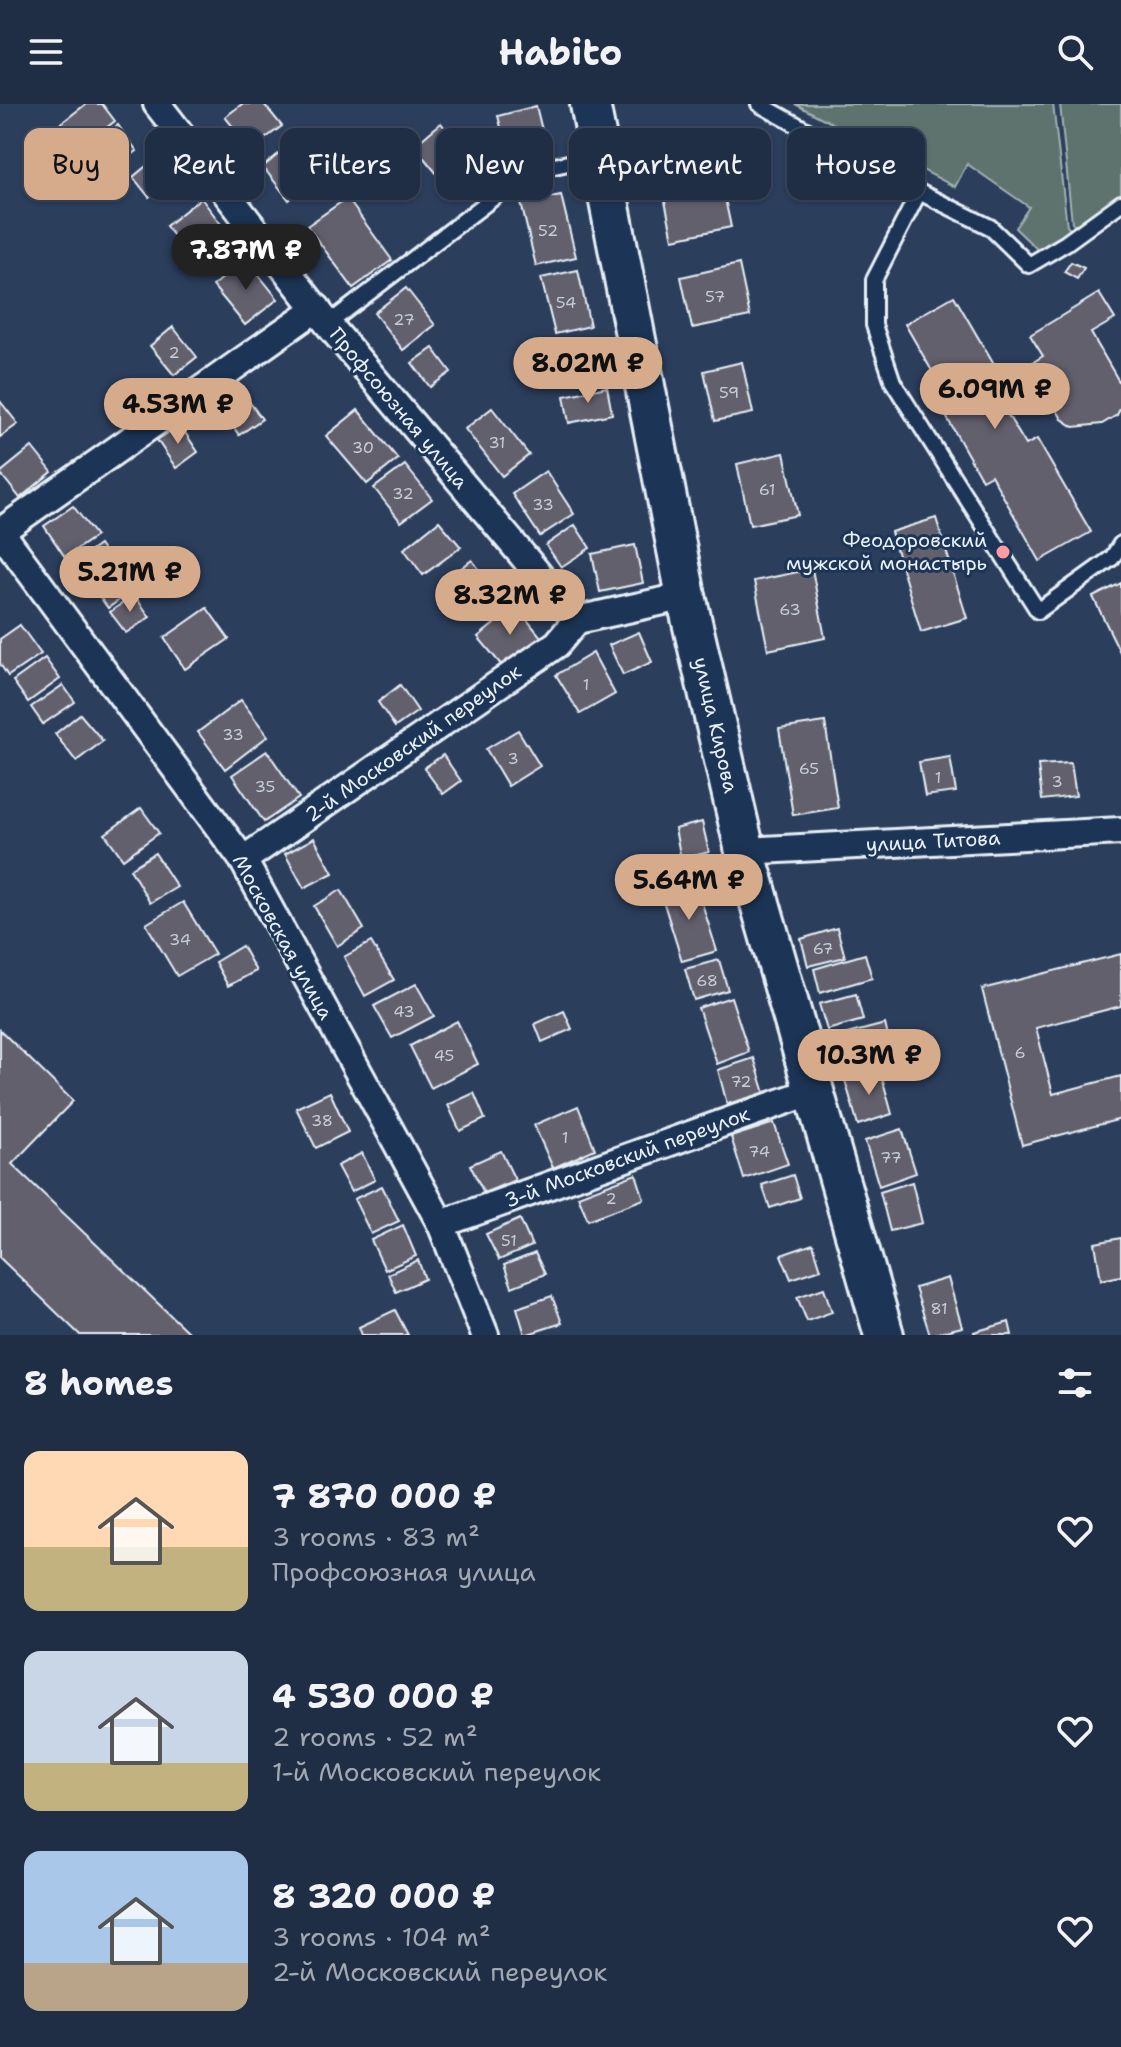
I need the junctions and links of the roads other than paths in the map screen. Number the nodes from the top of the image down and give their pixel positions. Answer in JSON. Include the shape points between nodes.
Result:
{"nodes":[{"id":1,"x":157,"y":104,"type":"edge"},
{"id":2,"x":590,"y":104,"type":"edge"},
{"id":3,"x":759,"y":104,"type":"edge"},
{"id":4,"x":595,"y":128,"type":"edge"},
{"id":5,"x":803,"y":128,"type":"edge"},
{"id":6,"x":569,"y":163,"type":"edge"},
{"id":7,"x":925,"y":195,"type":"edge"},
{"id":8,"x":610,"y":200,"type":"edge"},
{"id":9,"x":915,"y":200,"type":"edge"},
{"id":10,"x":1121,"y":203,"type":"edge"},
{"id":11,"x":322,"y":316,"type":"junction"},
{"id":12,"x":0,"y":532,"type":"edge"},
{"id":13,"x":1121,"y":544,"type":"edge"},
{"id":14,"x":686,"y":596,"type":"junction"},
{"id":15,"x":577,"y":620,"type":"junction"},
{"id":16,"x":1121,"y":831,"type":"edge"},
{"id":17,"x":745,"y":851,"type":"junction"},
{"id":18,"x":243,"y":860,"type":"junction"},
{"id":19,"x":813,"y":1091,"type":"junction"},
{"id":20,"x":441,"y":1224,"type":"junction"},
{"id":21,"x":485,"y":1335,"type":"edge"},
{"id":22,"x":884,"y":1335,"type":"edge"}],
"edges":[{"from":1,"to":11,"type":"street","name":"Профсоюзная улица"},
{"from":2,"to":4,"type":"street","name":"улица Кирова"},
{"from":3,"to":5,"type":"lane"},
{"from":6,"to":11,"type":"lane","via":[[527,172]]},
{"from":7,"to":10,"type":"lane","via":[[990,227],[1029,265]]},
{"from":8,"to":14,"type":"street","name":"улица Кирова"},
{"from":9,"to":13,"type":"lane","via":[[874,280],[874,325],[893,382],[1038,611],[1112,558]]},
{"from":11,"to":12,"type":"street"},
{"from":11,"to":15,"type":"street","name":"Профсоюзная улица"},
{"from":12,"to":18,"type":"street","name":"Московская улица"},
{"from":14,"to":15,"type":"street"},
{"from":14,"to":17,"type":"street","name":"улица Кирова"},
{"from":15,"to":18,"type":"street","name":"2-й Московский переулок","via":[[557,644]]},
{"from":16,"to":17,"type":"street","name":"улица Титова"},
{"from":17,"to":19,"type":"street","name":"улица Кирова"},
{"from":18,"to":20,"type":"street","name":"Московская улица"},
{"from":19,"to":20,"type":"street","name":"3-й Московский переулок"},
{"from":19,"to":22,"type":"street","name":"улица Кирова"},
{"from":20,"to":21,"type":"street","name":"Московская улица"}]}
